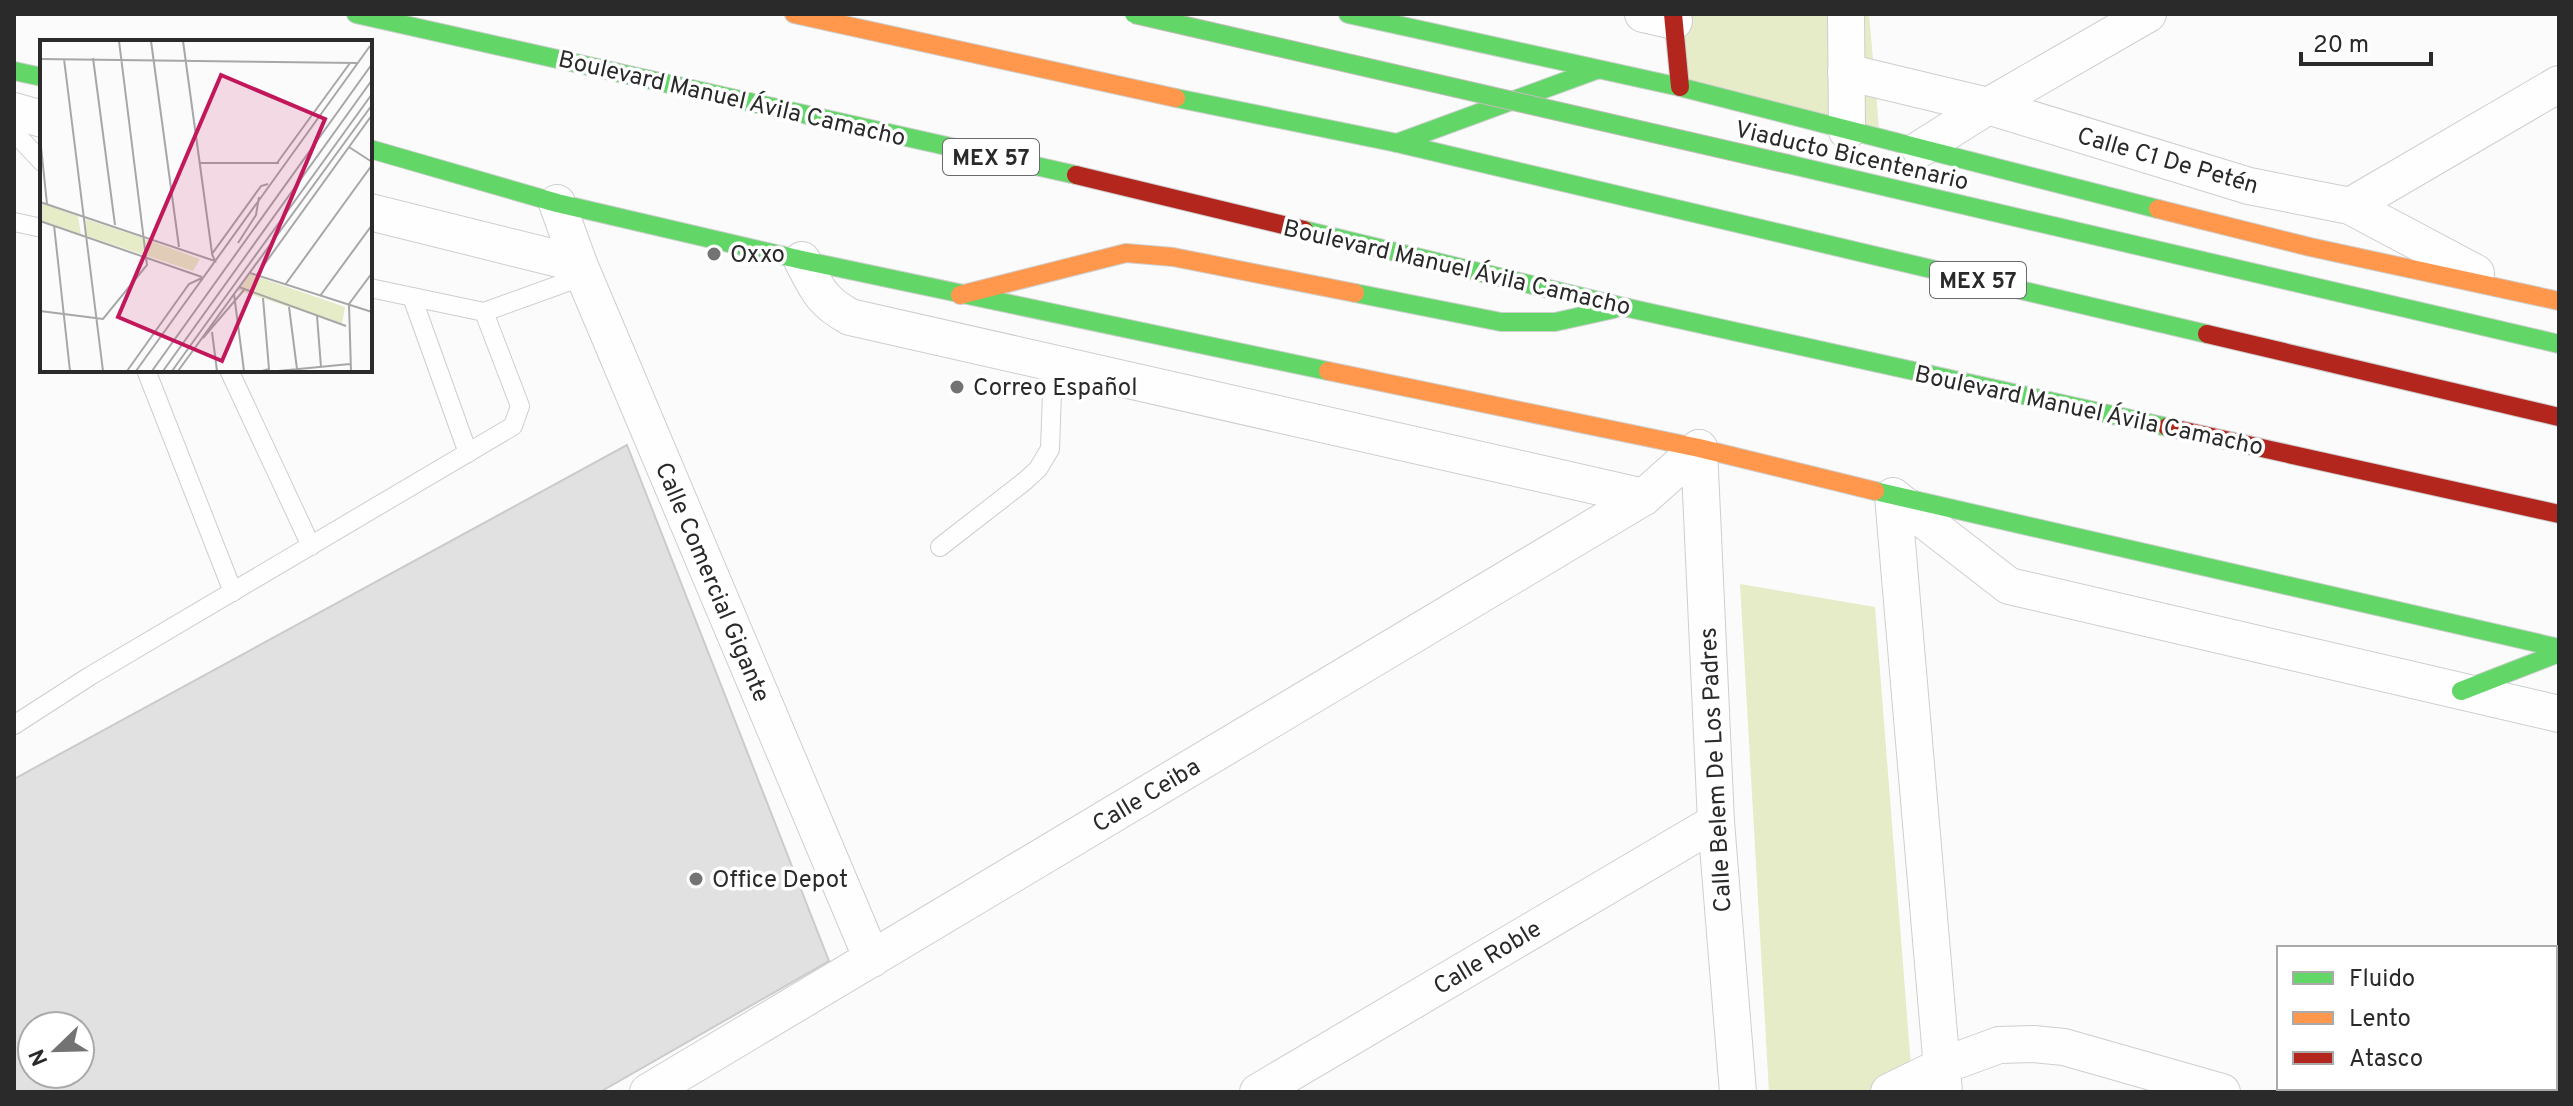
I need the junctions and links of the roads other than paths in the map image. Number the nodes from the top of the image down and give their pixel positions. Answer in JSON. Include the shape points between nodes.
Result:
{"nodes":[{"id":1,"x":356,"y":14,"type":"edge"},
{"id":2,"x":794,"y":14,"type":"edge"},
{"id":3,"x":1134,"y":14,"type":"edge"},
{"id":4,"x":1348,"y":14,"type":"edge"},
{"id":5,"x":1846,"y":14,"type":"edge"},
{"id":6,"x":2148,"y":14,"type":"edge"},
{"id":7,"x":1664,"y":16,"type":"edge"},
{"id":8,"x":1596,"y":70,"type":"junction"},
{"id":9,"x":14,"y":71,"type":"edge"},
{"id":10,"x":1846,"y":72,"type":"junction"},
{"id":11,"x":40,"y":77,"type":"edge"},
{"id":12,"x":2559,"y":84,"type":"edge"},
{"id":13,"x":1680,"y":87,"type":"junction"},
{"id":14,"x":1988,"y":106,"type":"junction"},
{"id":15,"x":28,"y":121,"type":"edge"},
{"id":16,"x":1847,"y":131,"type":"junction"},
{"id":17,"x":1397,"y":143,"type":"junction"},
{"id":18,"x":1920,"y":149,"type":"junction"},
{"id":19,"x":372,"y":150,"type":"edge"},
{"id":20,"x":40,"y":156,"type":"edge"},
{"id":21,"x":557,"y":203,"type":"junction"},
{"id":22,"x":2350,"y":206,"type":"junction"},
{"id":23,"x":372,"y":213,"type":"edge"},
{"id":24,"x":14,"y":222,"type":"edge"},
{"id":25,"x":40,"y":228,"type":"edge"},
{"id":26,"x":802,"y":260,"type":"junction"},
{"id":27,"x":582,"y":270,"type":"junction"},
{"id":28,"x":372,"y":288,"type":"edge"},
{"id":29,"x":2521,"y":294,"type":"junction"},
{"id":30,"x":960,"y":295,"type":"junction"},
{"id":31,"x":412,"y":297,"type":"junction"},
{"id":32,"x":2559,"y":301,"type":"edge"},
{"id":33,"x":1624,"y":307,"type":"junction"},
{"id":34,"x":484,"y":312,"type":"junction"},
{"id":35,"x":2559,"y":344,"type":"edge"},
{"id":36,"x":1053,"y":363,"type":"junction"},
{"id":37,"x":147,"y":372,"type":"edge"},
{"id":38,"x":230,"y":372,"type":"edge"},
{"id":39,"x":2559,"y":417,"type":"edge"},
{"id":40,"x":1699,"y":448,"type":"junction"},
{"id":41,"x":468,"y":453,"type":"junction"},
{"id":42,"x":1893,"y":496,"type":"junction"},
{"id":43,"x":1644,"y":497,"type":"junction"},
{"id":44,"x":2559,"y":514,"type":"edge"},
{"id":45,"x":311,"y":546,"type":"junction"},
{"id":46,"x":940,"y":547,"type":"dead end"},
{"id":47,"x":233,"y":592,"type":"junction"},
{"id":48,"x":2559,"y":650,"type":"edge"},
{"id":49,"x":2461,"y":691,"type":"junction"},
{"id":50,"x":2559,"y":714,"type":"edge"},
{"id":51,"x":14,"y":725,"type":"edge"},
{"id":52,"x":1716,"y":822,"type":"junction"},
{"id":53,"x":872,"y":959,"type":"junction"},
{"id":54,"x":1943,"y":1079,"type":"edge"},
{"id":55,"x":648,"y":1092,"type":"edge"},
{"id":56,"x":1258,"y":1092,"type":"edge"},
{"id":57,"x":1738,"y":1092,"type":"edge"},
{"id":58,"x":1889,"y":1092,"type":"edge"},
{"id":59,"x":2222,"y":1092,"type":"edge"}],
"edges":[{"from":1,"to":33,"type":"main road","name":"Boulevard Manuel Ávila Camacho","number":"MEX 57","via":[[1074,175]]},
{"from":2,"to":17,"type":"main road","number":"MEX 57"},
{"from":3,"to":35,"type":"main road","name":"Viaducto Bicentenario","bridge":true},
{"from":4,"to":8,"type":"main road"},
{"from":5,"to":10,"type":"street"},
{"from":6,"to":14,"type":"street"},
{"from":7,"to":13,"type":"main road"},
{"from":8,"to":13,"type":"main road"},
{"from":8,"to":17,"type":"main road"},
{"from":9,"to":11,"type":"main road"},
{"from":10,"to":14,"type":"street","name":"Calle C1 De Petén"},
{"from":10,"to":16,"type":"street"},
{"from":12,"to":22,"type":"street"},
{"from":13,"to":16,"type":"main road"},
{"from":14,"to":18,"type":"street"},
{"from":14,"to":22,"type":"street","name":"Calle C1 De Petén","via":[[2249,186]]},
{"from":15,"to":20,"type":"lane"},
{"from":16,"to":18,"type":"main road"},
{"from":17,"to":39,"type":"main road","number":"MEX 57"},
{"from":18,"to":29,"type":"main road"},
{"from":19,"to":21,"type":"main road"},
{"from":21,"to":26,"type":"main road"},
{"from":21,"to":27,"type":"street","name":"Calle Comercial Gigante"},
{"from":22,"to":29,"type":"street","name":"Calle C1 De Petén"},
{"from":23,"to":27,"type":"street"},
{"from":24,"to":25,"type":"lane"},
{"from":26,"to":30,"type":"main road"},
{"from":26,"to":36,"type":"street","via":[[819,293],[850,317]]},
{"from":27,"to":34,"type":"lane"},
{"from":27,"to":53,"type":"street","name":"Calle Comercial Gigante"},
{"from":28,"to":31,"type":"lane"},
{"from":29,"to":32,"type":"main road"},
{"from":30,"to":33,"type":"main road","via":[[1126,253],[1173,257],[1501,322],[1555,322]]},
{"from":30,"to":40,"type":"main road"},
{"from":31,"to":34,"type":"lane"},
{"from":31,"to":41,"type":"lane"},
{"from":33,"to":44,"type":"main road","name":"Boulevard Manuel Ávila Camacho","number":"MEX 57"},
{"from":34,"to":41,"type":"lane","via":[[520,406],[513,426]]},
{"from":36,"to":43,"type":"street"},
{"from":36,"to":46,"type":"lane","via":[[1050,449],[1038,469]]},
{"from":37,"to":47,"type":"lane"},
{"from":38,"to":45,"type":"lane"},
{"from":40,"to":42,"type":"main road"},
{"from":40,"to":43,"type":"street","name":"Calle Ceiba"},
{"from":40,"to":52,"type":"street","name":"Calle Belem De Los Padres"},
{"from":41,"to":45,"type":"lane"},
{"from":42,"to":48,"type":"main road"},
{"from":42,"to":49,"type":"street","via":[[2009,586]]},
{"from":42,"to":54,"type":"street"},
{"from":43,"to":53,"type":"street","name":"Calle Ceiba"},
{"from":45,"to":47,"type":"lane"},
{"from":47,"to":51,"type":"lane"},
{"from":48,"to":49,"type":"main road"},
{"from":49,"to":50,"type":"street"},
{"from":52,"to":56,"type":"street","name":"Calle Roble"},
{"from":52,"to":57,"type":"street","name":"Calle Belem De Los Padres"},
{"from":53,"to":55,"type":"street","name":"Calle Ceiba"},
{"from":54,"to":58,"type":"street"},
{"from":54,"to":59,"type":"street","via":[[1999,1045],[2033,1044],[2064,1047]]}]}
